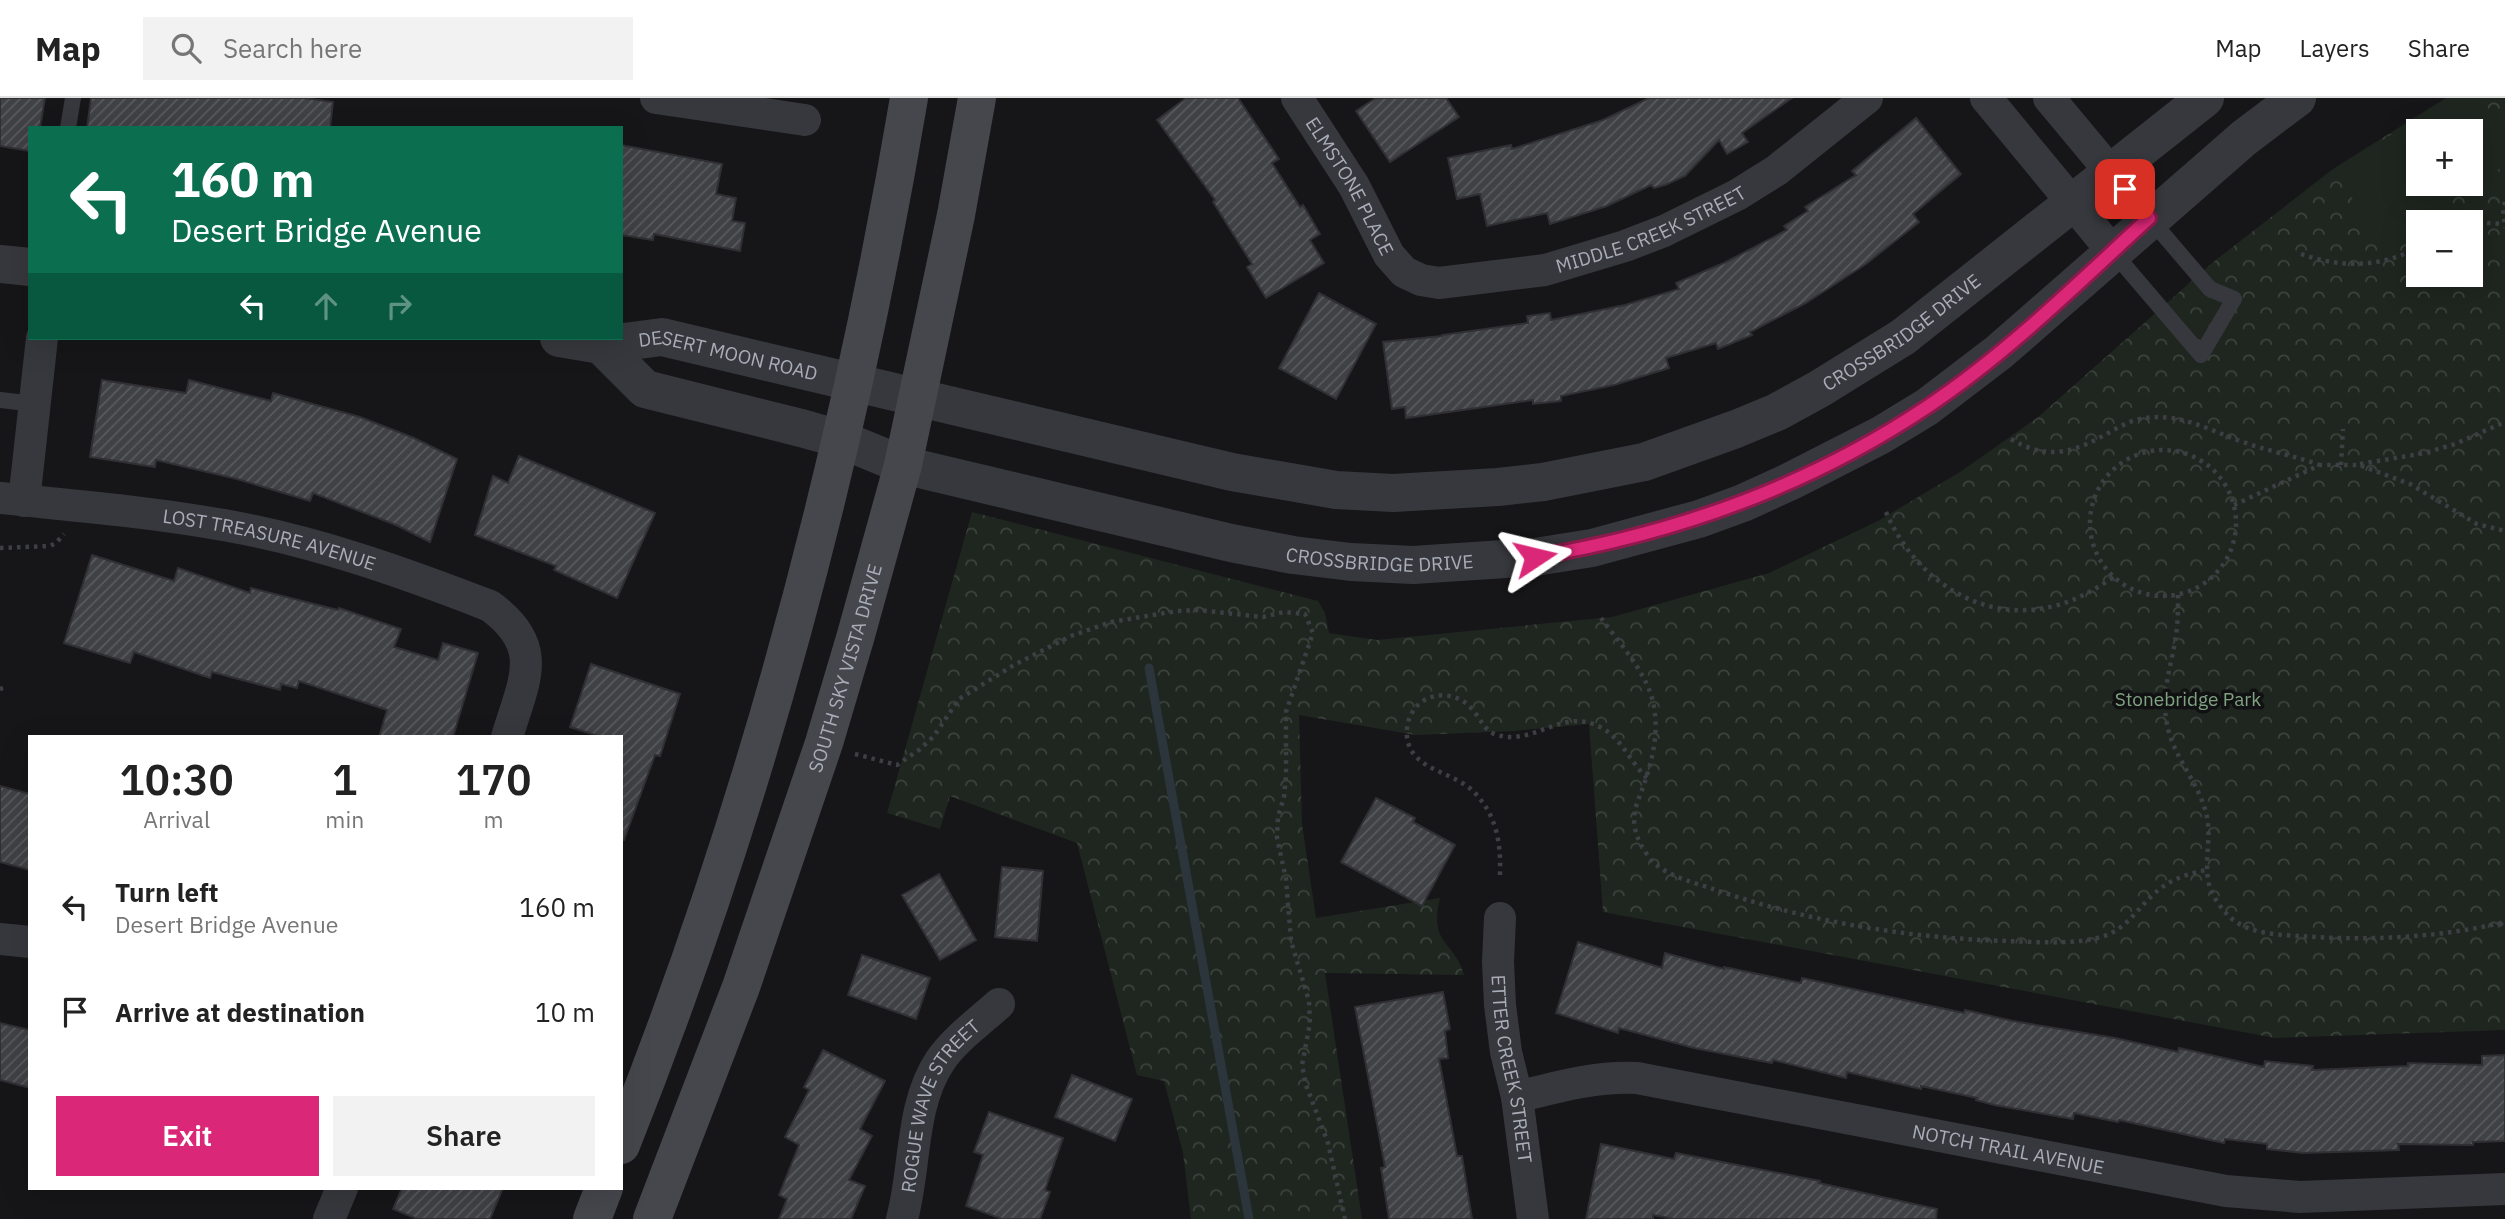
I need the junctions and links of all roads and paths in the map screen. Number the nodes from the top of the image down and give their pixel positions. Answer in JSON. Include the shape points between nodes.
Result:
{"nodes":[{"id":1,"x":73,"y":98,"type":"edge"},
{"id":2,"x":661,"y":98,"type":"edge"},
{"id":3,"x":909,"y":98,"type":"edge"},
{"id":4,"x":977,"y":98,"type":"edge"},
{"id":5,"x":1297,"y":98,"type":"edge"},
{"id":6,"x":1867,"y":98,"type":"edge"},
{"id":7,"x":1986,"y":98,"type":"edge"},
{"id":8,"x":2049,"y":98,"type":"edge"},
{"id":9,"x":2205,"y":98,"type":"edge"},
{"id":10,"x":2297,"y":98,"type":"edge"},
{"id":11,"x":804,"y":120,"type":"dead end"},
{"id":12,"x":68,"y":126,"type":"edge"},
{"id":13,"x":2112,"y":174,"type":"junction"},
{"id":14,"x":2505,"y":202,"type":"edge"},
{"id":15,"x":2073,"y":203,"type":"junction"},
{"id":16,"x":2149,"y":218,"type":"junction"},
{"id":17,"x":2483,"y":224,"type":"edge"},
{"id":18,"x":2504,"y":226,"type":"edge"},
{"id":19,"x":2113,"y":252,"type":"junction"},
{"id":20,"x":2406,"y":253,"type":"edge"},
{"id":21,"x":2301,"y":254,"type":"dead end"},
{"id":22,"x":1404,"y":272,"type":"joint"},
{"id":23,"x":42,"y":340,"type":"edge"},
{"id":24,"x":571,"y":340,"type":"edge"},
{"id":25,"x":601,"y":345,"type":"junction"},
{"id":26,"x":852,"y":384,"type":"junction"},
{"id":27,"x":917,"y":399,"type":"junction"},
{"id":28,"x":0,"y":400,"type":"edge"},
{"id":29,"x":35,"y":404,"type":"junction"},
{"id":30,"x":2505,"y":422,"type":"edge"},
{"id":31,"x":2343,"y":429,"type":"dead end"},
{"id":32,"x":840,"y":439,"type":"junction"},
{"id":33,"x":2011,"y":439,"type":"dead end"},
{"id":34,"x":2341,"y":464,"type":"junction"},
{"id":35,"x":2359,"y":464,"type":"junction"},
{"id":36,"x":903,"y":465,"type":"junction"},
{"id":37,"x":2320,"y":465,"type":"junction"},
{"id":38,"x":12,"y":499,"type":"edge"},
{"id":39,"x":2234,"y":505,"type":"junction"},
{"id":40,"x":1886,"y":512,"type":"dead end"},
{"id":41,"x":65,"y":531,"type":"dead end"},
{"id":42,"x":2505,"y":531,"type":"edge"},
{"id":43,"x":0,"y":548,"type":"edge"},
{"id":44,"x":2114,"y":578,"type":"junction"},
{"id":45,"x":2178,"y":595,"type":"junction"},
{"id":46,"x":1601,"y":618,"type":"dead end"},
{"id":47,"x":508,"y":735,"type":"edge"},
{"id":48,"x":824,"y":743,"type":"junction"},
{"id":49,"x":1647,"y":778,"type":"junction"},
{"id":50,"x":2206,"y":870,"type":"junction"},
{"id":51,"x":1500,"y":876,"type":"dead end"},
{"id":52,"x":1500,"y":918,"type":"dead end"},
{"id":53,"x":2502,"y":923,"type":"edge"},
{"id":54,"x":2505,"y":929,"type":"edge"},
{"id":55,"x":0,"y":939,"type":"edge"},
{"id":56,"x":28,"y":942,"type":"edge"},
{"id":57,"x":999,"y":1004,"type":"dead end"},
{"id":58,"x":1517,"y":1097,"type":"junction"},
{"id":59,"x":623,"y":1140,"type":"edge"},
{"id":60,"x":2505,"y":1189,"type":"edge"},
{"id":61,"x":341,"y":1190,"type":"edge"},
{"id":62,"x":603,"y":1190,"type":"edge"},
{"id":63,"x":329,"y":1219,"type":"edge"},
{"id":64,"x":592,"y":1219,"type":"edge"},
{"id":65,"x":652,"y":1219,"type":"edge"},
{"id":66,"x":902,"y":1219,"type":"edge"},
{"id":67,"x":1345,"y":1219,"type":"edge"},
{"id":68,"x":1533,"y":1219,"type":"edge"}],
"edges":[{"from":1,"to":12,"type":"lane"},
{"from":2,"to":11,"type":"street"},
{"from":3,"to":26,"type":"main road"},
{"from":4,"to":27,"type":"main road","name":"SOUTH SKY VISTA DRIVE"},
{"from":5,"to":22,"type":"street","name":"ELMSTONE PLACE","via":[[1354,186],[1389,255]]},
{"from":6,"to":22,"type":"street","name":"MIDDLE CREEK STREET","via":[[1777,170],[1737,195],[1625,246],[1545,270],[1439,283]]},
{"from":7,"to":15,"type":"street"},
{"from":8,"to":13,"type":"street"},
{"from":9,"to":13,"type":"street","name":"CROSSBRIDGE DRIVE"},
{"from":10,"to":16,"type":"street","name":"CROSSBRIDGE DRIVE"},
{"from":13,"to":15,"type":"street","name":"CROSSBRIDGE DRIVE"},
{"from":13,"to":16,"type":"street"},
{"from":14,"to":18,"type":"path"},
{"from":15,"to":19,"type":"street"},
{"from":15,"to":27,"type":"street","name":"CROSSBRIDGE DRIVE","via":[[1903,337],[1777,412],[1644,461],[1543,482],[1393,493],[1324,488],[1232,472]]},
{"from":16,"to":19,"type":"street","name":"CROSSBRIDGE DRIVE"},
{"from":16,"to":19,"type":"lane","via":[[2210,289],[2234,299],[2201,355]]},
{"from":17,"to":18,"type":"path"},
{"from":19,"to":36,"type":"street","name":"CROSSBRIDGE DRIVE","via":[[1962,381],[1881,435],[1743,503],[1581,550],[1413,565],[1293,555]]},
{"from":20,"to":21,"type":"path","via":[[2363,264]]},
{"from":23,"to":29,"type":"street"},
{"from":24,"to":25,"type":"street","name":"DESERT MOON ROAD"},
{"from":25,"to":26,"type":"street","name":"DESERT MOON ROAD","via":[[662,337]]},
{"from":25,"to":32,"type":"street","name":"DESERT MOON ROAD","via":[[645,389]]},
{"from":26,"to":27,"type":"street","name":"CROSSBRIDGE DRIVE"},
{"from":26,"to":32,"type":"main road"},
{"from":27,"to":36,"type":"main road","name":"SOUTH SKY VISTA DRIVE"},
{"from":28,"to":29,"type":"lane"},
{"from":29,"to":38,"type":"street"},
{"from":30,"to":35,"type":"path","via":[[2425,453]]},
{"from":31,"to":34,"type":"path"},
{"from":32,"to":36,"type":"street","name":"CROSSBRIDGE DRIVE"},
{"from":32,"to":59,"type":"main road","via":[[781,667],[731,833],[669,1022]]},
{"from":33,"to":37,"type":"path","via":[[2027,449],[2066,451],[2137,419],[2157,416],[2200,424]]},
{"from":34,"to":35,"type":"path"},
{"from":34,"to":37,"type":"path"},
{"from":35,"to":42,"type":"path","via":[[2410,485],[2477,524]]},
{"from":36,"to":48,"type":"main road","name":"SOUTH SKY VISTA DRIVE"},
{"from":37,"to":39,"type":"path"},
{"from":38,"to":47,"type":"street","name":"LOST TREASURE AVENUE","via":[[230,526],[401,573],[490,606],[520,635],[526,656]]},
{"from":39,"to":44,"type":"path","via":[[2218,475],[2191,455],[2158,450],[2125,460],[2101,484],[2090,516],[2095,550]]},
{"from":39,"to":45,"type":"path","via":[[2235,539],[2230,555],[2209,581]]},
{"from":40,"to":44,"type":"path","via":[[1896,536],[1927,574],[1967,599],[1999,609],[2051,607],[2075,600]]},
{"from":41,"to":43,"type":"path","via":[[50,546]]},
{"from":44,"to":45,"type":"path","via":[[2144,594]]},
{"from":45,"to":50,"type":"path","via":[[2177,626],[2164,688],[2165,711],[2170,736],[2207,814]]},
{"from":46,"to":49,"type":"path","via":[[1642,673],[1654,706],[1656,727]]},
{"from":48,"to":65,"type":"main road","name":"SOUTH SKY VISTA DRIVE","via":[[741,987]]},
{"from":48,"to":67,"type":"path","via":[[897,765],[934,736],[959,699],[1070,636],[1111,622],[1198,610],[1263,617],[1305,614],[1313,633],[1286,712],[1286,776],[1277,838],[1291,941],[1309,1001],[1302,1065],[1328,1143]]},
{"from":49,"to":50,"type":"path","via":[[1633,811],[1634,828],[1653,862],[1700,885],[1751,902],[1892,933],[2028,942],[2101,937],[2130,921],[2170,882]]},
{"from":49,"to":51,"type":"path","via":[[1602,727],[1574,720],[1530,734],[1502,737],[1454,697],[1431,696],[1420,702],[1408,721],[1408,742],[1421,761],[1461,780],[1483,802],[1500,842]]},
{"from":50,"to":53,"type":"path","via":[[2214,898],[2225,912],[2256,931],[2369,938]]},
{"from":52,"to":58,"type":"street","name":"ETTER CREEK STREET","via":[[1500,1005]]},
{"from":53,"to":54,"type":"path"},
{"from":55,"to":56,"type":"street"},
{"from":57,"to":66,"type":"street","name":"ROGUE WAVE STREET","via":[[954,1045],[932,1075],[919,1112]]},
{"from":58,"to":60,"type":"street","name":"NOTCH TRAIL AVENUE","via":[[1587,1079],[1637,1078],[2225,1191],[2300,1197]]},
{"from":58,"to":68,"type":"street","name":"ETTER CREEK STREET"},
{"from":61,"to":63,"type":"street"},
{"from":62,"to":64,"type":"main road"}]}
